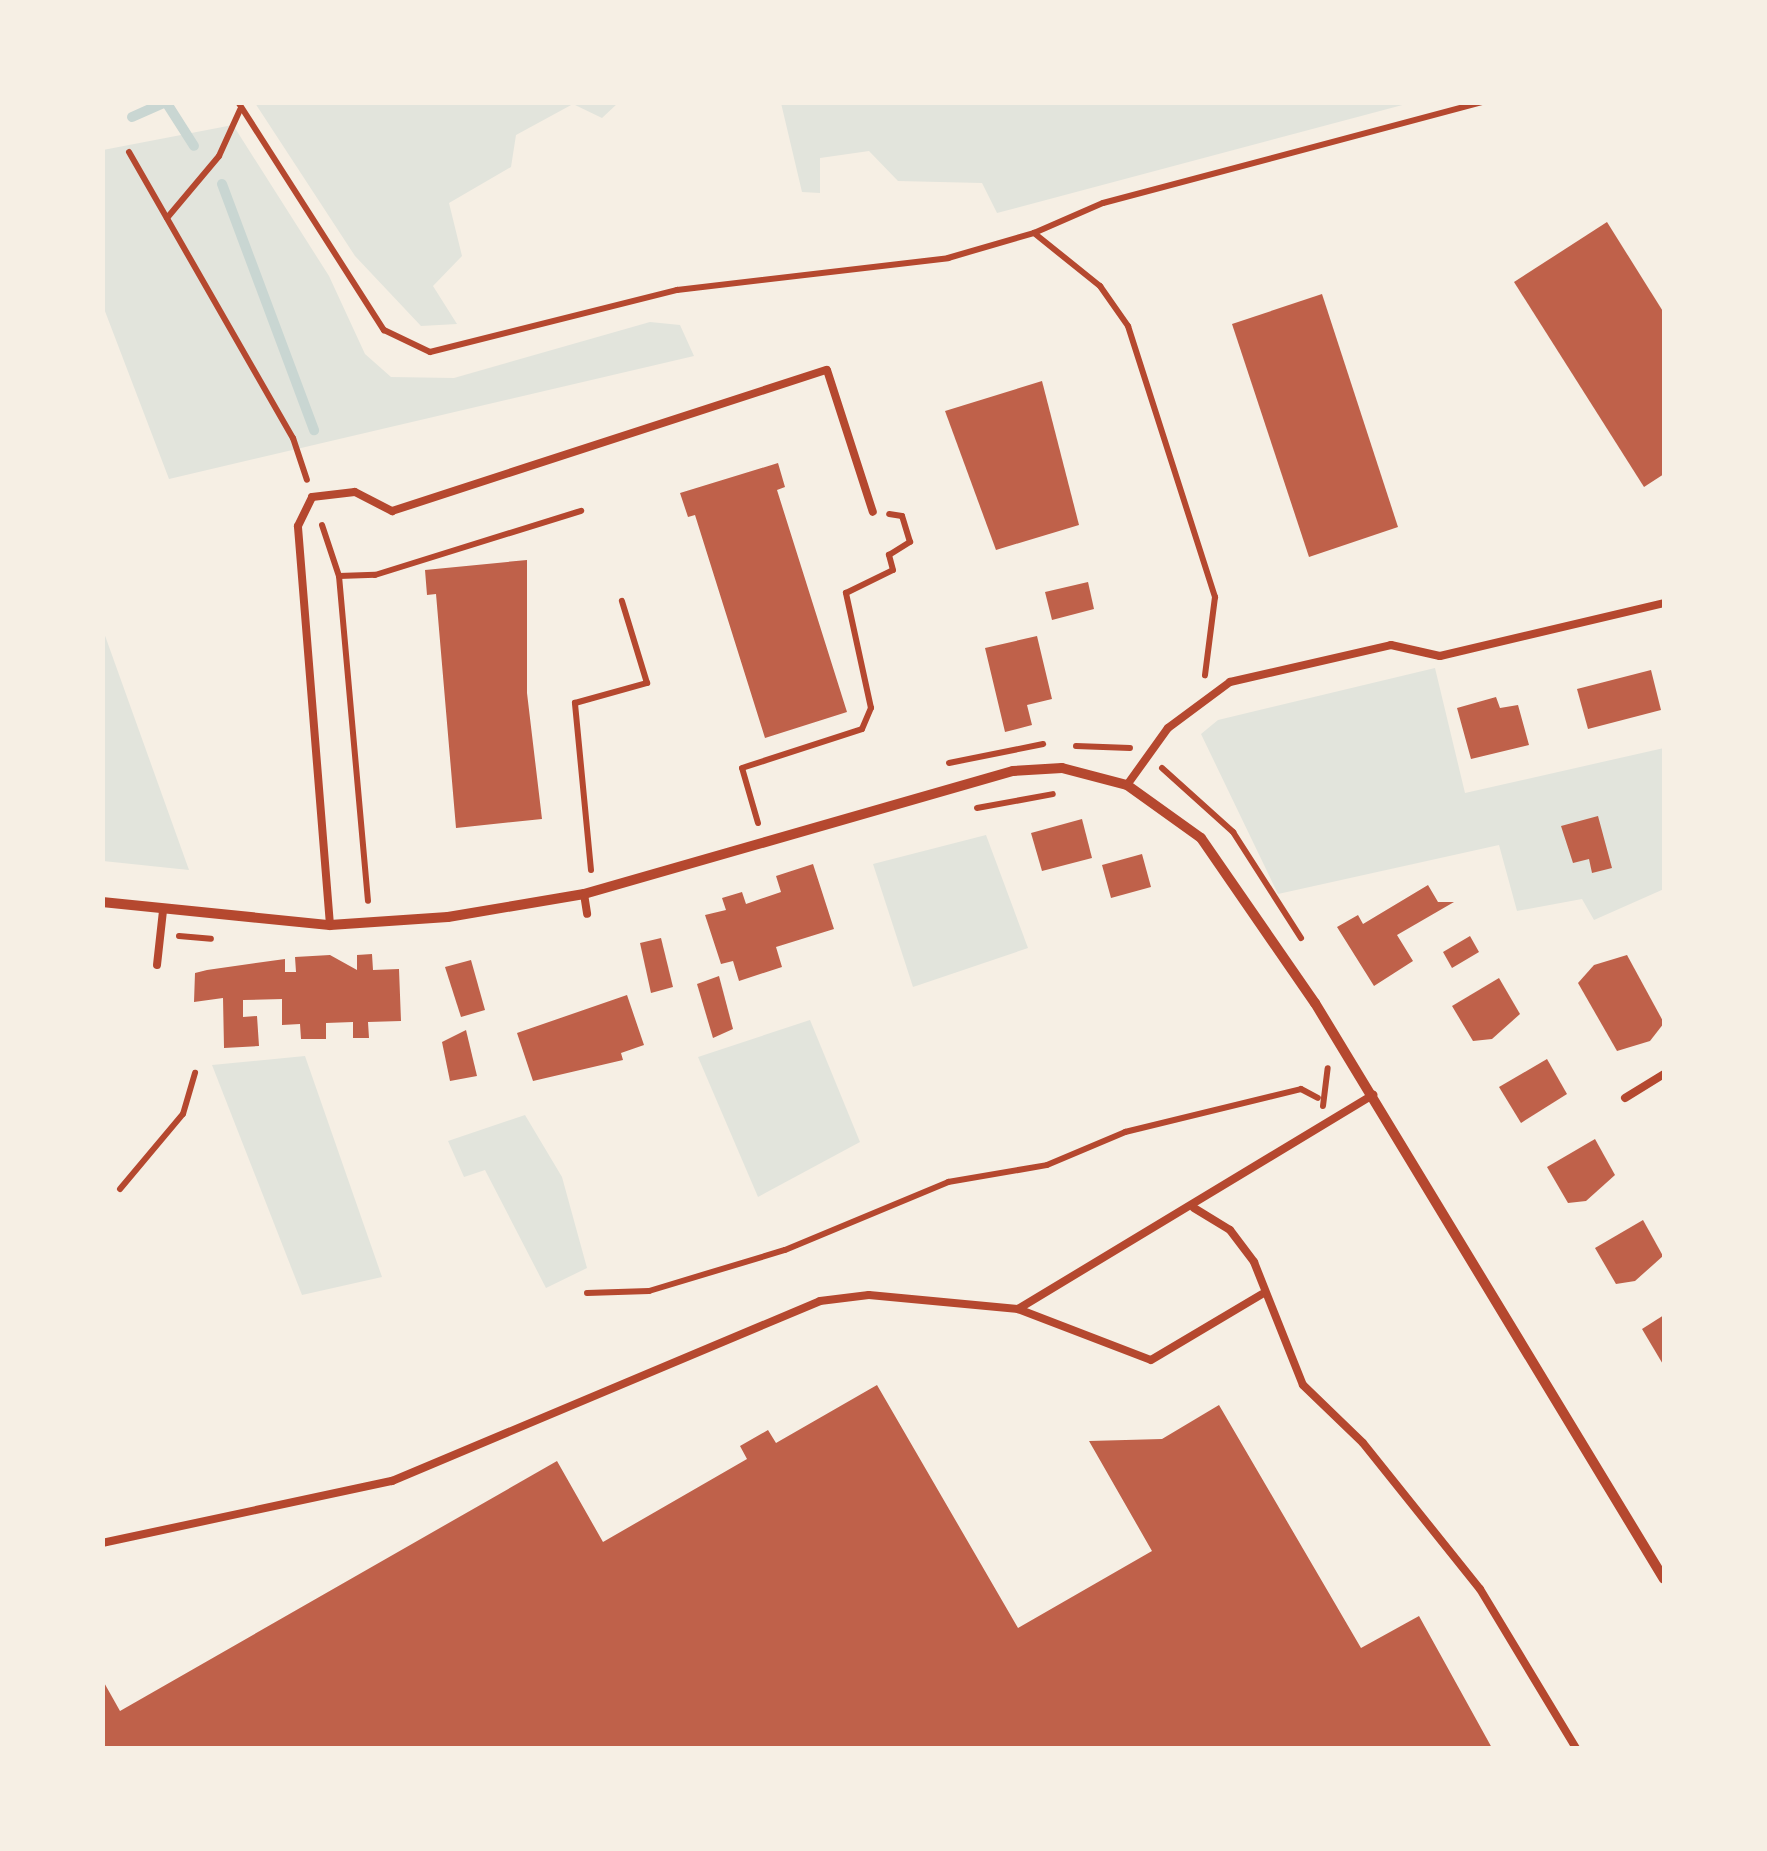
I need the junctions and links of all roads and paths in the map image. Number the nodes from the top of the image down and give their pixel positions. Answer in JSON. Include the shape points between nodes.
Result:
{"nodes":[{"id":1,"x":1482,"y":102,"type":"edge"},
{"id":2,"x":239,"y":106,"type":"edge"},
{"id":3,"x":129,"y":152,"type":"dead end"},
{"id":4,"x":167,"y":218,"type":"junction"},
{"id":5,"x":1034,"y":232,"type":"junction"},
{"id":6,"x":292,"y":438,"type":"dead end"},
{"id":7,"x":581,"y":512,"type":"dead end"},
{"id":8,"x":873,"y":512,"type":"joint"},
{"id":9,"x":622,"y":601,"type":"dead end"},
{"id":10,"x":1664,"y":603,"type":"edge"},
{"id":11,"x":1202,"y":696,"type":"junction"},
{"id":12,"x":1126,"y":746,"type":"dead end"},
{"id":13,"x":929,"y":770,"type":"dead end"},
{"id":14,"x":1128,"y":785,"type":"junction"},
{"id":15,"x":1077,"y":796,"type":"dead end"},
{"id":16,"x":958,"y":812,"type":"dead end"},
{"id":17,"x":774,"y":819,"type":"dead end"},
{"id":18,"x":758,"y":824,"type":"junction"},
{"id":19,"x":741,"y":829,"type":"dead end"},
{"id":20,"x":606,"y":868,"type":"dead end"},
{"id":21,"x":591,"y":870,"type":"junction"},
{"id":22,"x":572,"y":874,"type":"dead end"},
{"id":23,"x":584,"y":894,"type":"junction"},
{"id":24,"x":384,"y":900,"type":"dead end"},
{"id":25,"x":328,"y":901,"type":"junction"},
{"id":26,"x":368,"y":901,"type":"junction"},
{"id":27,"x":102,"y":902,"type":"edge"},
{"id":28,"x":162,"y":911,"type":"junction"},
{"id":29,"x":587,"y":914,"type":"dead end"},
{"id":30,"x":330,"y":925,"type":"junction"},
{"id":31,"x":160,"y":935,"type":"junction"},
{"id":32,"x":218,"y":940,"type":"dead end"},
{"id":33,"x":157,"y":965,"type":"dead end"},
{"id":34,"x":1318,"y":1047,"type":"dead end"},
{"id":35,"x":195,"y":1073,"type":"dead end"},
{"id":36,"x":1664,"y":1074,"type":"edge"},
{"id":37,"x":1376,"y":1094,"type":"junction"},
{"id":38,"x":1318,"y":1098,"type":"junction"},
{"id":39,"x":1625,"y":1098,"type":"dead end"},
{"id":40,"x":1332,"y":1120,"type":"junction"},
{"id":41,"x":120,"y":1189,"type":"dead end"},
{"id":42,"x":1194,"y":1208,"type":"junction"},
{"id":43,"x":586,"y":1293,"type":"dead end"},
{"id":44,"x":1262,"y":1294,"type":"junction"},
{"id":45,"x":1018,"y":1309,"type":"junction"},
{"id":46,"x":102,"y":1543,"type":"edge"},
{"id":47,"x":1664,"y":1579,"type":"edge"},
{"id":48,"x":1576,"y":1748,"type":"edge"}],
"edges":[{"from":1,"to":5,"type":"path","via":[[1103,202]]},
{"from":2,"to":4,"type":"path","via":[[219,156]]},
{"from":2,"to":5,"type":"path","via":[[384,330],[430,352],[677,290],[948,258]]},
{"from":3,"to":4,"type":"path"},
{"from":4,"to":6,"type":"path"},
{"from":5,"to":11,"type":"path","via":[[1100,286],[1128,326],[1215,597]]},
{"from":7,"to":26,"type":"path","via":[[375,575],[339,578]]},
{"from":8,"to":18,"type":"path","via":[[902,516],[910,542],[888,555],[892,570],[846,594],[870,708],[862,729],[742,768]]},
{"from":8,"to":25,"type":"lane","via":[[827,370],[392,511],[355,492],[312,497],[298,526]]},
{"from":9,"to":21,"type":"path","via":[[647,682],[575,703]]},
{"from":10,"to":11,"type":"lane","via":[[1440,656],[1391,645]]},
{"from":11,"to":14,"type":"lane"},
{"from":12,"to":13,"type":"path","via":[[1114,753],[1030,743]]},
{"from":14,"to":23,"type":"street","via":[[1062,768],[1013,771]]},
{"from":14,"to":37,"type":"street","via":[[1201,838]]},
{"from":15,"to":16,"type":"path"},
{"from":17,"to":18,"type":"path"},
{"from":18,"to":19,"type":"path"},
{"from":20,"to":21,"type":"path"},
{"from":21,"to":22,"type":"path"},
{"from":23,"to":29,"type":"lane"},
{"from":23,"to":30,"type":"street"},
{"from":24,"to":26,"type":"path"},
{"from":25,"to":26,"type":"path"},
{"from":25,"to":30,"type":"lane"},
{"from":27,"to":28,"type":"street"},
{"from":28,"to":30,"type":"street"},
{"from":28,"to":31,"type":"lane"},
{"from":31,"to":32,"type":"path"},
{"from":31,"to":33,"type":"lane"},
{"from":34,"to":38,"type":"path","via":[[1328,1064]]},
{"from":35,"to":41,"type":"path","via":[[183,1114]]},
{"from":36,"to":39,"type":"lane"},
{"from":37,"to":40,"type":"lane"},
{"from":37,"to":47,"type":"street"},
{"from":38,"to":40,"type":"path"},
{"from":38,"to":43,"type":"path","via":[[1301,1090],[1125,1132],[1047,1165],[948,1182],[786,1250],[650,1291]]},
{"from":40,"to":42,"type":"lane"},
{"from":42,"to":44,"type":"lane","via":[[1230,1230],[1254,1262]]},
{"from":42,"to":45,"type":"lane"},
{"from":44,"to":45,"type":"lane","via":[[1151,1360]]},
{"from":44,"to":48,"type":"lane","via":[[1303,1385],[1363,1443],[1480,1589]]},
{"from":45,"to":46,"type":"lane","via":[[869,1295],[820,1301],[392,1482]]}]}
